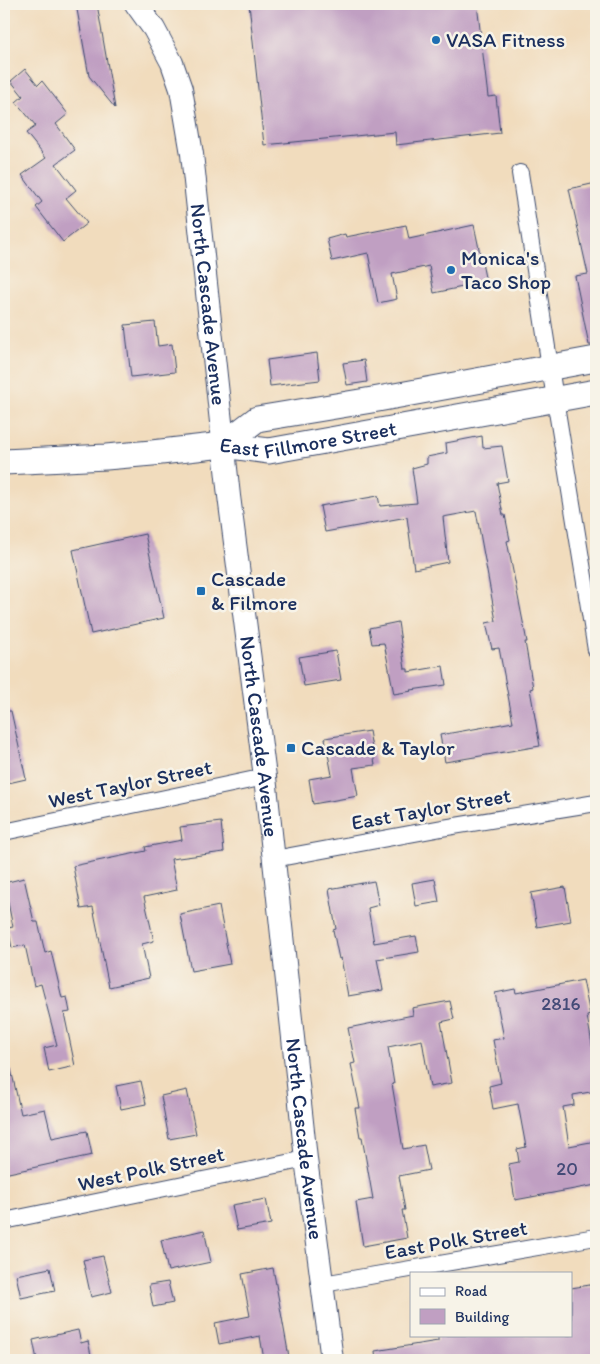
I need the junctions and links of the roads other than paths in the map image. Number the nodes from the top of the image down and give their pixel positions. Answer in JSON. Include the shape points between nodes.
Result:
{"nodes":[{"id":1,"x":136,"y":4,"type":"edge"},
{"id":2,"x":520,"y":173,"type":"dead end"},
{"id":3,"x":596,"y":359,"type":"edge"},
{"id":4,"x":550,"y":367,"type":"junction"},
{"id":5,"x":596,"y":392,"type":"edge"},
{"id":6,"x":555,"y":399,"type":"junction"},
{"id":7,"x":224,"y":445,"type":"junction"},
{"id":8,"x":4,"y":462,"type":"edge"},
{"id":9,"x":596,"y":650,"type":"edge"},
{"id":10,"x":265,"y":777,"type":"junction"},
{"id":11,"x":596,"y":803,"type":"edge"},
{"id":12,"x":4,"y":832,"type":"edge"},
{"id":13,"x":274,"y":859,"type":"junction"},
{"id":14,"x":306,"y":1159,"type":"junction"},
{"id":15,"x":4,"y":1221,"type":"edge"},
{"id":16,"x":596,"y":1237,"type":"edge"},
{"id":17,"x":323,"y":1284,"type":"junction"},
{"id":18,"x":332,"y":1360,"type":"edge"}],
"edges":[{"from":1,"to":7,"type":"main road","name":"North Cascade Avenue","via":[[172,63],[181,89],[195,180]]},
{"from":2,"to":4,"type":"street"},
{"from":3,"to":4,"type":"main road","name":"East Fillmore Street"},
{"from":4,"to":6,"type":"street"},
{"from":4,"to":7,"type":"main road","name":"East Fillmore Street","via":[[257,420]]},
{"from":5,"to":6,"type":"main road","name":"East Fillmore Street"},
{"from":6,"to":7,"type":"main road","name":"East Fillmore Street","via":[[269,451]]},
{"from":6,"to":9,"type":"street"},
{"from":7,"to":8,"type":"main road","via":[[115,456]]},
{"from":7,"to":10,"type":"main road","name":"North Cascade Avenue"},
{"from":10,"to":12,"type":"street","name":"West Taylor Street"},
{"from":10,"to":13,"type":"main road","name":"North Cascade Avenue"},
{"from":11,"to":13,"type":"street","name":"East Taylor Street"},
{"from":13,"to":14,"type":"main road","name":"North Cascade Avenue"},
{"from":14,"to":15,"type":"street","name":"West Polk Street"},
{"from":14,"to":17,"type":"main road","name":"North Cascade Avenue"},
{"from":16,"to":17,"type":"street","name":"East Polk Street"},
{"from":17,"to":18,"type":"main road","name":"North Cascade Avenue"}]}
